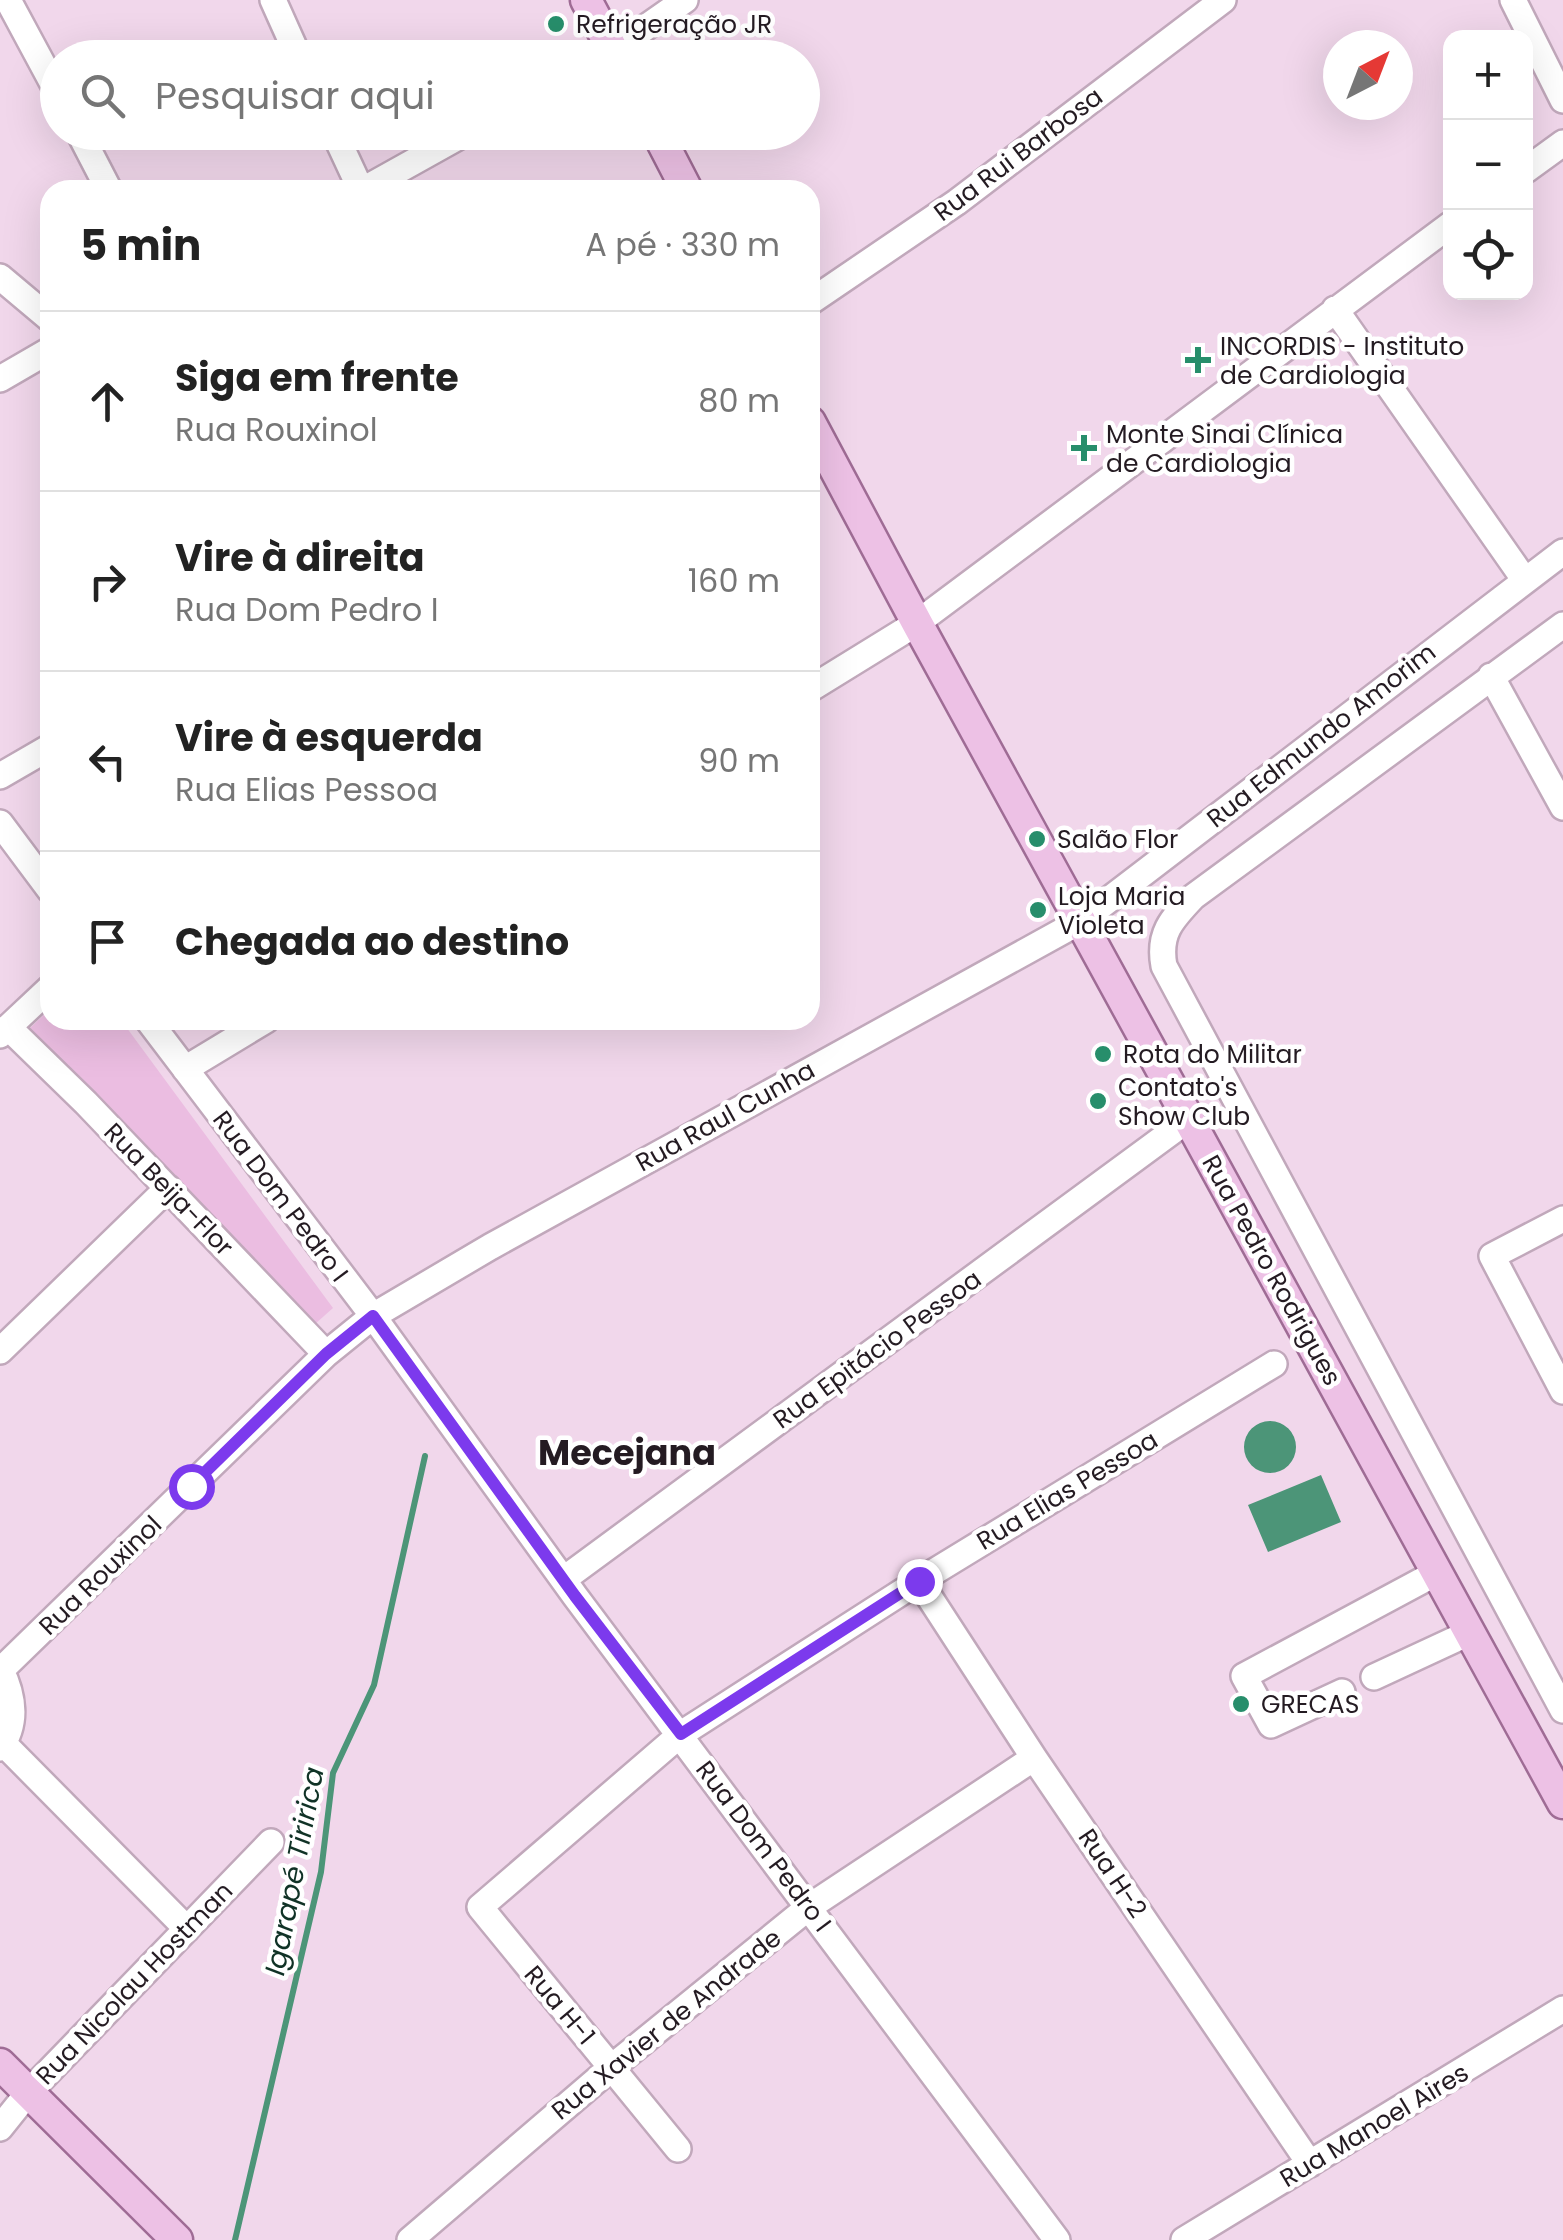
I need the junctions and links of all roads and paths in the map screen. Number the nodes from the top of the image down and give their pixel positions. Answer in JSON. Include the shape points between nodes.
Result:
{"nodes":[{"id":1,"x":8,"y":0,"type":"edge"},
{"id":2,"x":272,"y":0,"type":"edge"},
{"id":3,"x":586,"y":0,"type":"edge"},
{"id":4,"x":686,"y":0,"type":"edge"},
{"id":5,"x":1223,"y":0,"type":"edge"},
{"id":6,"x":1513,"y":0,"type":"edge"},
{"id":7,"x":291,"y":40,"type":"edge"},
{"id":8,"x":604,"y":40,"type":"edge"},
{"id":9,"x":631,"y":40,"type":"edge"},
{"id":10,"x":40,"y":60,"type":"edge"},
{"id":11,"x":1563,"y":100,"type":"edge"},
{"id":12,"x":1563,"y":143,"type":"edge"},
{"id":13,"x":88,"y":150,"type":"edge"},
{"id":14,"x":343,"y":150,"type":"edge"},
{"id":15,"x":434,"y":150,"type":"edge"},
{"id":16,"x":666,"y":150,"type":"edge"},
{"id":17,"x":1533,"y":165,"type":"edge"},
{"id":18,"x":104,"y":180,"type":"edge"},
{"id":19,"x":357,"y":180,"type":"edge"},
{"id":20,"x":380,"y":180,"type":"edge"},
{"id":21,"x":682,"y":180,"type":"edge"},
{"id":22,"x":1443,"y":230,"type":"edge"},
{"id":23,"x":0,"y":276,"type":"edge"},
{"id":24,"x":820,"y":295,"type":"edge"},
{"id":25,"x":40,"y":310,"type":"edge"},
{"id":26,"x":1335,"y":310,"type":"junction"},
{"id":27,"x":40,"y":356,"type":"edge"},
{"id":28,"x":0,"y":379,"type":"edge"},
{"id":29,"x":820,"y":441,"type":"edge"},
{"id":30,"x":1563,"y":552,"type":"edge"},
{"id":31,"x":1524,"y":579,"type":"junction"},
{"id":32,"x":917,"y":623,"type":"junction"},
{"id":33,"x":1563,"y":625,"type":"edge"},
{"id":34,"x":1492,"y":676,"type":"junction"},
{"id":35,"x":820,"y":683,"type":"edge"},
{"id":36,"x":40,"y":752,"type":"edge"},
{"id":37,"x":0,"y":776,"type":"edge"},
{"id":38,"x":1563,"y":806,"type":"edge"},
{"id":39,"x":0,"y":823,"type":"edge"},
{"id":40,"x":40,"y":877,"type":"edge"},
{"id":41,"x":1081,"y":921,"type":"junction"},
{"id":42,"x":40,"y":997,"type":"edge"},
{"id":43,"x":156,"y":1030,"type":"edge"},
{"id":44,"x":249,"y":1030,"type":"edge"},
{"id":45,"x":4,"y":1031,"type":"edge"},
{"id":46,"x":185,"y":1069,"type":"junction"},
{"id":47,"x":1190,"y":1119,"type":"junction"},
{"id":48,"x":168,"y":1188,"type":"junction"},
{"id":49,"x":1563,"y":1219,"type":"edge"},
{"id":50,"x":373,"y":1316,"type":"junction"},
{"id":51,"x":0,"y":1351,"type":"edge"},
{"id":52,"x":326,"y":1354,"type":"junction"},
{"id":53,"x":1274,"y":1364,"type":"dead end"},
{"id":54,"x":1563,"y":1391,"type":"edge"},
{"id":55,"x":1438,"y":1572,"type":"junction"},
{"id":56,"x":564,"y":1580,"type":"junction"},
{"id":57,"x":919,"y":1581,"type":"junction"},
{"id":58,"x":1471,"y":1632,"type":"junction"},
{"id":59,"x":0,"y":1669,"type":"edge"},
{"id":60,"x":1374,"y":1677,"type":"dead end"},
{"id":61,"x":1342,"y":1692,"type":"dead end"},
{"id":62,"x":1563,"y":1710,"type":"edge"},
{"id":63,"x":681,"y":1734,"type":"junction"},
{"id":64,"x":1,"y":1744,"type":"edge"},
{"id":65,"x":1034,"y":1758,"type":"junction"},
{"id":66,"x":1563,"y":1802,"type":"edge"},
{"id":67,"x":271,"y":1842,"type":"dead end"},
{"id":68,"x":810,"y":1907,"type":"junction"},
{"id":69,"x":480,"y":1908,"type":"joint"},
{"id":70,"x":187,"y":1929,"type":"junction"},
{"id":71,"x":1563,"y":2009,"type":"edge"},
{"id":72,"x":0,"y":2064,"type":"edge"},
{"id":73,"x":612,"y":2067,"type":"junction"},
{"id":74,"x":28,"y":2093,"type":"junction"},
{"id":75,"x":0,"y":2128,"type":"edge"},
{"id":76,"x":678,"y":2149,"type":"dead end"},
{"id":77,"x":1310,"y":2164,"type":"junction"},
{"id":78,"x":177,"y":2240,"type":"edge"},
{"id":79,"x":410,"y":2240,"type":"edge"},
{"id":80,"x":1057,"y":2240,"type":"edge"},
{"id":81,"x":1184,"y":2240,"type":"edge"}],
"edges":[{"from":1,"to":10,"type":"street"},
{"from":2,"to":7,"type":"street"},
{"from":3,"to":8,"type":"main road"},
{"from":4,"to":9,"type":"street"},
{"from":5,"to":24,"type":"street","name":"Rua Rui Barbosa","via":[[956,202]]},
{"from":6,"to":11,"type":"street"},
{"from":12,"to":17,"type":"street"},
{"from":13,"to":18,"type":"street"},
{"from":14,"to":19,"type":"street"},
{"from":15,"to":20,"type":"street"},
{"from":16,"to":21,"type":"main road"},
{"from":22,"to":26,"type":"street"},
{"from":23,"to":25,"type":"street"},
{"from":26,"to":31,"type":"street"},
{"from":26,"to":32,"type":"street"},
{"from":27,"to":28,"type":"street"},
{"from":29,"to":32,"type":"main road","name":"Rua Pedro Rodrigues"},
{"from":30,"to":31,"type":"street","name":"Rua Edmundo Amorim"},
{"from":31,"to":41,"type":"street","name":"Rua Edmundo Amorim"},
{"from":32,"to":35,"type":"street"},
{"from":32,"to":41,"type":"main road","name":"Rua Pedro Rodrigues"},
{"from":33,"to":34,"type":"street"},
{"from":34,"to":38,"type":"street"},
{"from":34,"to":62,"type":"street","via":[[1193,897],[1160,945],[1164,966]]},
{"from":36,"to":37,"type":"street"},
{"from":39,"to":40,"type":"street"},
{"from":41,"to":47,"type":"main road","name":"Rua Pedro Rodrigues"},
{"from":41,"to":50,"type":"street","name":"Rua Raul Cunha"},
{"from":42,"to":45,"type":"street"},
{"from":43,"to":46,"type":"street","name":"Rua Dom Pedro I"},
{"from":44,"to":46,"type":"street"},
{"from":45,"to":48,"type":"street","name":"Rua Beija-Flor"},
{"from":46,"to":50,"type":"street","name":"Rua Dom Pedro I"},
{"from":47,"to":55,"type":"main road","name":"Rua Pedro Rodrigues"},
{"from":47,"to":56,"type":"street","name":"Rua Epitácio Pessoa"},
{"from":48,"to":51,"type":"street"},
{"from":48,"to":52,"type":"street","name":"Rua Beija-Flor"},
{"from":49,"to":54,"type":"street","via":[[1492,1256]]},
{"from":50,"to":52,"type":"street","name":"Rua Rouxinol"},
{"from":50,"to":56,"type":"street","name":"Rua Dom Pedro I"},
{"from":52,"to":59,"type":"street","name":"Rua Rouxinol"},
{"from":53,"to":57,"type":"street","name":"Rua Elias Pessoa"},
{"from":55,"to":58,"type":"main road","name":"Rua Pedro Rodrigues"},
{"from":55,"to":61,"type":"street","via":[[1244,1676],[1271,1725]]},
{"from":56,"to":63,"type":"street","name":"Rua Dom Pedro I"},
{"from":57,"to":63,"type":"street","name":"Rua Elias Pessoa"},
{"from":57,"to":65,"type":"street","name":"Rua H-2"},
{"from":58,"to":60,"type":"street"},
{"from":58,"to":66,"type":"main road","name":"Rua Pedro Rodrigues"},
{"from":59,"to":64,"type":"street","name":"Rua Rouxinol","via":[[12,1719]]},
{"from":63,"to":68,"type":"street","name":"Rua Dom Pedro I"},
{"from":63,"to":69,"type":"street","name":"Rua Elias Pessoa"},
{"from":64,"to":70,"type":"street"},
{"from":65,"to":68,"type":"street","name":"Rua Xavier de Andrade"},
{"from":65,"to":77,"type":"street","name":"Rua H-2"},
{"from":67,"to":70,"type":"street","name":"Rua Nicolau Hostman"},
{"from":68,"to":73,"type":"street","name":"Rua Xavier de Andrade"},
{"from":68,"to":80,"type":"street","name":"Rua Dom Pedro I"},
{"from":69,"to":73,"type":"street","name":"Rua H-1"},
{"from":70,"to":74,"type":"street","name":"Rua Nicolau Hostman"},
{"from":71,"to":77,"type":"street","name":"Rua Manoel Aires"},
{"from":72,"to":74,"type":"main road"},
{"from":73,"to":76,"type":"street","name":"Rua H-1"},
{"from":73,"to":79,"type":"street","name":"Rua Xavier de Andrade"},
{"from":74,"to":75,"type":"street","name":"Rua Nicolau Hostman"},
{"from":74,"to":78,"type":"main road"},
{"from":77,"to":81,"type":"street","name":"Rua Manoel Aires"}]}
